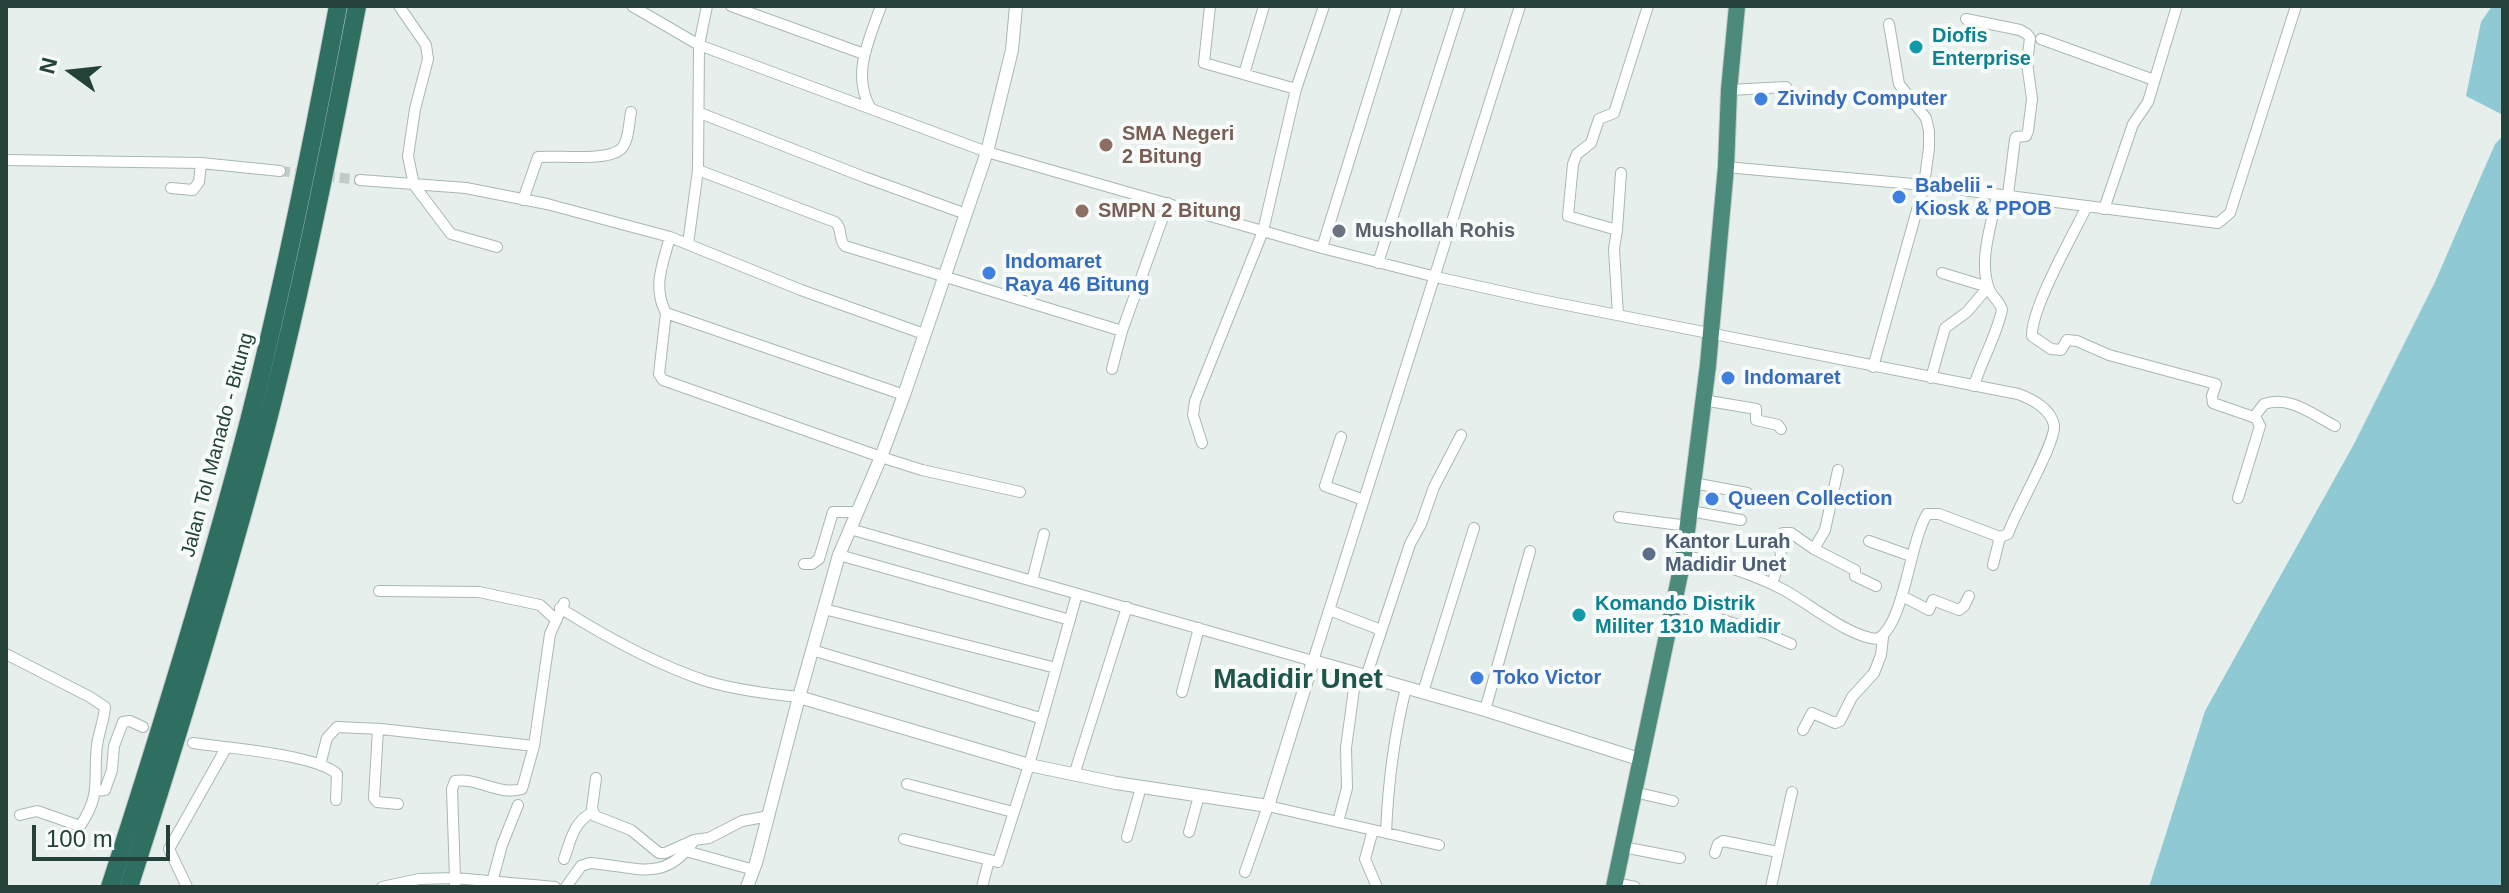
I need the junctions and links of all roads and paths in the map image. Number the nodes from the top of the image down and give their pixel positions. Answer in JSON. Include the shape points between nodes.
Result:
{"nodes":[{"id":1,"x":338,"y":6,"type":"edge"},
{"id":2,"x":357,"y":6,"type":"edge"},
{"id":3,"x":399,"y":6,"type":"edge"},
{"id":4,"x":632,"y":6,"type":"edge"},
{"id":5,"x":707,"y":6,"type":"edge"},
{"id":6,"x":731,"y":6,"type":"edge"},
{"id":7,"x":881,"y":6,"type":"edge"},
{"id":8,"x":1016,"y":6,"type":"edge"},
{"id":9,"x":1210,"y":6,"type":"edge"},
{"id":10,"x":1264,"y":6,"type":"edge"},
{"id":11,"x":1324,"y":6,"type":"edge"},
{"id":12,"x":1397,"y":6,"type":"edge"},
{"id":13,"x":1460,"y":6,"type":"edge"},
{"id":14,"x":1520,"y":6,"type":"edge"},
{"id":15,"x":1648,"y":6,"type":"edge"},
{"id":16,"x":1737,"y":6,"type":"edge"},
{"id":17,"x":2177,"y":6,"type":"edge"},
{"id":18,"x":2296,"y":6,"type":"edge"},
{"id":19,"x":1966,"y":19,"type":"dead end"},
{"id":20,"x":1889,"y":24,"type":"dead end"},
{"id":21,"x":2041,"y":39,"type":"dead end"},
{"id":22,"x":699,"y":45,"type":"junction"},
{"id":23,"x":864,"y":54,"type":"junction"},
{"id":24,"x":1244,"y":74,"type":"junction"},
{"id":25,"x":2154,"y":80,"type":"junction"},
{"id":26,"x":1786,"y":87,"type":"dead end"},
{"id":27,"x":1296,"y":89,"type":"junction"},
{"id":28,"x":1729,"y":90,"type":"junction"},
{"id":29,"x":871,"y":109,"type":"junction"},
{"id":30,"x":631,"y":112,"type":"dead end"},
{"id":31,"x":700,"y":113,"type":"junction"},
{"id":32,"x":987,"y":152,"type":"junction"},
{"id":33,"x":6,"y":160,"type":"edge"},
{"id":34,"x":201,"y":163,"type":"junction"},
{"id":35,"x":1726,"y":167,"type":"junction"},
{"id":36,"x":698,"y":170,"type":"junction"},
{"id":37,"x":280,"y":171,"type":"tunnel mouth"},
{"id":38,"x":1621,"y":173,"type":"dead end"},
{"id":39,"x":360,"y":180,"type":"tunnel mouth"},
{"id":40,"x":414,"y":185,"type":"junction"},
{"id":41,"x":1924,"y":185,"type":"junction"},
{"id":42,"x":171,"y":188,"type":"dead end"},
{"id":43,"x":2002,"y":195,"type":"junction"},
{"id":44,"x":523,"y":200,"type":"junction"},
{"id":45,"x":1168,"y":203,"type":"junction"},
{"id":46,"x":2087,"y":206,"type":"junction"},
{"id":47,"x":2104,"y":209,"type":"junction"},
{"id":48,"x":966,"y":214,"type":"junction"},
{"id":49,"x":1617,"y":230,"type":"junction"},
{"id":50,"x":1263,"y":231,"type":"junction"},
{"id":51,"x":670,"y":237,"type":"junction"},
{"id":52,"x":688,"y":244,"type":"junction"},
{"id":53,"x":497,"y":247,"type":"dead end"},
{"id":54,"x":1322,"y":248,"type":"junction"},
{"id":55,"x":1378,"y":263,"type":"junction"},
{"id":56,"x":1942,"y":273,"type":"dead end"},
{"id":57,"x":945,"y":277,"type":"junction"},
{"id":58,"x":1436,"y":277,"type":"junction"},
{"id":59,"x":1988,"y":287,"type":"junction"},
{"id":60,"x":666,"y":313,"type":"junction"},
{"id":61,"x":1618,"y":315,"type":"junction"},
{"id":62,"x":1122,"y":331,"type":"junction"},
{"id":63,"x":924,"y":334,"type":"junction"},
{"id":64,"x":1711,"y":334,"type":"junction"},
{"id":65,"x":1873,"y":367,"type":"junction"},
{"id":66,"x":1112,"y":369,"type":"dead end"},
{"id":67,"x":1931,"y":378,"type":"junction"},
{"id":68,"x":1974,"y":386,"type":"junction"},
{"id":69,"x":904,"y":395,"type":"junction"},
{"id":70,"x":1703,"y":400,"type":"junction"},
{"id":71,"x":2254,"y":417,"type":"junction"},
{"id":72,"x":2335,"y":426,"type":"dead end"},
{"id":73,"x":1781,"y":429,"type":"dead end"},
{"id":74,"x":1461,"y":435,"type":"dead end"},
{"id":75,"x":1341,"y":437,"type":"dead end"},
{"id":76,"x":1202,"y":443,"type":"dead end"},
{"id":77,"x":881,"y":457,"type":"junction"},
{"id":78,"x":1838,"y":470,"type":"dead end"},
{"id":79,"x":1693,"y":483,"type":"junction"},
{"id":80,"x":1020,"y":492,"type":"dead end"},
{"id":81,"x":1747,"y":493,"type":"dead end"},
{"id":82,"x":2238,"y":498,"type":"dead end"},
{"id":83,"x":1364,"y":500,"type":"junction"},
{"id":84,"x":857,"y":512,"type":"junction"},
{"id":85,"x":1619,"y":517,"type":"dead end"},
{"id":86,"x":1689,"y":518,"type":"junction"},
{"id":87,"x":1741,"y":520,"type":"dead end"},
{"id":88,"x":1474,"y":528,"type":"dead end"},
{"id":89,"x":850,"y":529,"type":"junction"},
{"id":90,"x":1044,"y":534,"type":"dead end"},
{"id":91,"x":2000,"y":537,"type":"junction"},
{"id":92,"x":1869,"y":541,"type":"dead end"},
{"id":93,"x":1814,"y":549,"type":"junction"},
{"id":94,"x":1530,"y":551,"type":"dead end"},
{"id":95,"x":839,"y":555,"type":"junction"},
{"id":96,"x":1684,"y":555,"type":"junction"},
{"id":97,"x":1911,"y":556,"type":"junction"},
{"id":98,"x":804,"y":564,"type":"dead end"},
{"id":99,"x":1993,"y":565,"type":"dead end"},
{"id":100,"x":1032,"y":581,"type":"junction"},
{"id":101,"x":1772,"y":584,"type":"junction"},
{"id":102,"x":1876,"y":586,"type":"dead end"},
{"id":103,"x":379,"y":591,"type":"dead end"},
{"id":104,"x":1077,"y":594,"type":"junction"},
{"id":105,"x":1902,"y":596,"type":"junction"},
{"id":106,"x":1969,"y":596,"type":"dead end"},
{"id":107,"x":1674,"y":605,"type":"junction"},
{"id":108,"x":1127,"y":607,"type":"junction"},
{"id":109,"x":824,"y":609,"type":"junction"},
{"id":110,"x":1329,"y":610,"type":"junction"},
{"id":111,"x":555,"y":619,"type":"junction"},
{"id":112,"x":1070,"y":620,"type":"junction"},
{"id":113,"x":1199,"y":628,"type":"junction"},
{"id":114,"x":1381,"y":630,"type":"junction"},
{"id":115,"x":1883,"y":637,"type":"junction"},
{"id":116,"x":1791,"y":644,"type":"dead end"},
{"id":117,"x":812,"y":650,"type":"junction"},
{"id":118,"x":6,"y":654,"type":"edge"},
{"id":119,"x":1313,"y":661,"type":"junction"},
{"id":120,"x":1056,"y":668,"type":"junction"},
{"id":121,"x":1361,"y":676,"type":"junction"},
{"id":122,"x":1406,"y":688,"type":"junction"},
{"id":123,"x":1182,"y":692,"type":"dead end"},
{"id":124,"x":1423,"y":692,"type":"junction"},
{"id":125,"x":799,"y":697,"type":"junction"},
{"id":126,"x":1485,"y":710,"type":"junction"},
{"id":127,"x":1040,"y":718,"type":"junction"},
{"id":128,"x":143,"y":727,"type":"dead end"},
{"id":129,"x":378,"y":729,"type":"junction"},
{"id":130,"x":1803,"y":730,"type":"dead end"},
{"id":131,"x":193,"y":743,"type":"dead end"},
{"id":132,"x":534,"y":746,"type":"junction"},
{"id":133,"x":226,"y":748,"type":"junction"},
{"id":134,"x":1642,"y":760,"type":"junction"},
{"id":135,"x":320,"y":765,"type":"junction"},
{"id":136,"x":1029,"y":765,"type":"junction"},
{"id":137,"x":1074,"y":775,"type":"junction"},
{"id":138,"x":596,"y":778,"type":"dead end"},
{"id":139,"x":907,"y":784,"type":"dead end"},
{"id":140,"x":1141,"y":787,"type":"junction"},
{"id":141,"x":95,"y":791,"type":"junction"},
{"id":142,"x":1634,"y":792,"type":"junction"},
{"id":143,"x":1792,"y":792,"type":"dead end"},
{"id":144,"x":1199,"y":796,"type":"junction"},
{"id":145,"x":336,"y":800,"type":"dead end"},
{"id":146,"x":1673,"y":801,"type":"dead end"},
{"id":147,"x":398,"y":804,"type":"dead end"},
{"id":148,"x":518,"y":805,"type":"dead end"},
{"id":149,"x":1268,"y":806,"type":"junction"},
{"id":150,"x":593,"y":812,"type":"junction"},
{"id":151,"x":1013,"y":812,"type":"junction"},
{"id":152,"x":20,"y":815,"type":"dead end"},
{"id":153,"x":769,"y":816,"type":"junction"},
{"id":154,"x":1338,"y":822,"type":"junction"},
{"id":155,"x":1373,"y":830,"type":"junction"},
{"id":156,"x":1189,"y":832,"type":"dead end"},
{"id":157,"x":1386,"y":833,"type":"junction"},
{"id":158,"x":1127,"y":837,"type":"dead end"},
{"id":159,"x":904,"y":839,"type":"dead end"},
{"id":160,"x":694,"y":840,"type":"junction"},
{"id":161,"x":1439,"y":845,"type":"dead end"},
{"id":162,"x":1623,"y":847,"type":"junction"},
{"id":163,"x":686,"y":851,"type":"junction"},
{"id":164,"x":1778,"y":852,"type":"junction"},
{"id":165,"x":1715,"y":853,"type":"dead end"},
{"id":166,"x":1680,"y":858,"type":"dead end"},
{"id":167,"x":564,"y":859,"type":"dead end"},
{"id":168,"x":989,"y":860,"type":"junction"},
{"id":169,"x":754,"y":870,"type":"junction"},
{"id":170,"x":1245,"y":872,"type":"dead end"},
{"id":171,"x":492,"y":882,"type":"junction"},
{"id":172,"x":455,"y":883,"type":"edge"},
{"id":173,"x":1614,"y":885,"type":"edge"},
{"id":174,"x":110,"y":887,"type":"edge"},
{"id":175,"x":129,"y":887,"type":"edge"},
{"id":176,"x":187,"y":887,"type":"edge"},
{"id":177,"x":382,"y":887,"type":"edge"},
{"id":178,"x":555,"y":887,"type":"edge"},
{"id":179,"x":566,"y":887,"type":"edge"},
{"id":180,"x":747,"y":887,"type":"edge"},
{"id":181,"x":982,"y":887,"type":"edge"},
{"id":182,"x":1377,"y":887,"type":"edge"},
{"id":183,"x":1635,"y":887,"type":"edge"},
{"id":184,"x":1771,"y":887,"type":"edge"}],
"edges":[{"from":1,"to":174,"type":"highway","name":"Jalan Tol Manado - Bitung","via":[[309,163],[249,420]]},
{"from":2,"to":175,"type":"highway","name":"Jalan Tol Manado - Bitung","via":[[267,424]]},
{"from":3,"to":40,"type":"street","via":[[426,45],[428,59],[408,156]]},
{"from":4,"to":22,"type":"street"},
{"from":5,"to":22,"type":"street"},
{"from":6,"to":23,"type":"street"},
{"from":7,"to":23,"type":"street"},
{"from":8,"to":32,"type":"street","via":[[1012,50]]},
{"from":9,"to":24,"type":"street","via":[[1204,63]]},
{"from":10,"to":24,"type":"street"},
{"from":11,"to":27,"type":"street"},
{"from":12,"to":54,"type":"street"},
{"from":13,"to":55,"type":"street"},
{"from":14,"to":58,"type":"street"},
{"from":15,"to":49,"type":"street","via":[[1614,113],[1599,119],[1591,143],[1577,154],[1570,178],[1568,216]]},
{"from":16,"to":28,"type":"highway"},
{"from":17,"to":25,"type":"street"},
{"from":18,"to":47,"type":"street","via":[[2225,220],[2208,223]]},
{"from":19,"to":43,"type":"street","via":[[2020,30],[2030,38],[2028,131],[2015,139]]},
{"from":20,"to":41,"type":"street","via":[[1899,84],[1926,118],[1929,131]]},
{"from":21,"to":25,"type":"street"},
{"from":22,"to":29,"type":"street"},
{"from":22,"to":31,"type":"street"},
{"from":23,"to":29,"type":"street","via":[[860,76]]},
{"from":24,"to":27,"type":"street"},
{"from":25,"to":47,"type":"street"},
{"from":26,"to":28,"type":"street"},
{"from":27,"to":50,"type":"street"},
{"from":28,"to":35,"type":"highway"},
{"from":29,"to":32,"type":"street"},
{"from":30,"to":44,"type":"street","via":[[624,145],[617,151],[537,158]]},
{"from":31,"to":36,"type":"street"},
{"from":31,"to":48,"type":"street"},
{"from":32,"to":45,"type":"street"},
{"from":32,"to":48,"type":"street"},
{"from":33,"to":34,"type":"street"},
{"from":34,"to":37,"type":"street"},
{"from":34,"to":42,"type":"street","via":[[193,190]]},
{"from":35,"to":41,"type":"street"},
{"from":35,"to":64,"type":"highway"},
{"from":36,"to":52,"type":"street"},
{"from":36,"to":57,"type":"street","via":[[835,222],[845,246]]},
{"from":38,"to":49,"type":"street"},
{"from":39,"to":40,"type":"street"},
{"from":40,"to":44,"type":"street","via":[[466,188]]},
{"from":40,"to":53,"type":"street","via":[[451,234]]},
{"from":41,"to":43,"type":"street"},
{"from":41,"to":65,"type":"street"},
{"from":43,"to":46,"type":"street"},
{"from":43,"to":59,"type":"street","via":[[1986,239]]},
{"from":44,"to":51,"type":"street"},
{"from":45,"to":50,"type":"street"},
{"from":45,"to":62,"type":"street"},
{"from":46,"to":47,"type":"street"},
{"from":46,"to":71,"type":"street","via":[[2046,288],[2031,332],[2034,340],[2058,351],[2073,340],[2109,355],[2212,381],[2217,386],[2213,403]]},
{"from":48,"to":57,"type":"street"},
{"from":49,"to":61,"type":"street"},
{"from":50,"to":54,"type":"street"},
{"from":50,"to":76,"type":"street","via":[[1195,401],[1193,415]]},
{"from":51,"to":52,"type":"street"},
{"from":51,"to":60,"type":"street","via":[[658,280]]},
{"from":52,"to":63,"type":"street"},
{"from":54,"to":55,"type":"street"},
{"from":55,"to":58,"type":"street"},
{"from":56,"to":59,"type":"street"},
{"from":57,"to":62,"type":"street"},
{"from":57,"to":63,"type":"street"},
{"from":58,"to":61,"type":"street"},
{"from":58,"to":83,"type":"street"},
{"from":59,"to":67,"type":"street","via":[[1945,328]]},
{"from":59,"to":68,"type":"street","via":[[2002,310]]},
{"from":60,"to":69,"type":"street"},
{"from":60,"to":77,"type":"street","via":[[659,374],[663,380]]},
{"from":61,"to":64,"type":"street"},
{"from":62,"to":66,"type":"street"},
{"from":63,"to":69,"type":"street"},
{"from":64,"to":65,"type":"street"},
{"from":64,"to":70,"type":"highway"},
{"from":65,"to":67,"type":"street"},
{"from":67,"to":68,"type":"street"},
{"from":68,"to":91,"type":"street","via":[[2030,399],[2053,424],[2051,442],[2008,534]]},
{"from":69,"to":77,"type":"street"},
{"from":70,"to":73,"type":"street","via":[[1756,409],[1756,420]]},
{"from":70,"to":79,"type":"highway"},
{"from":71,"to":72,"type":"street","via":[[2264,404],[2281,402]]},
{"from":71,"to":82,"type":"street","via":[[2260,426]]},
{"from":74,"to":114,"type":"street","via":[[1434,487]]},
{"from":75,"to":83,"type":"street","via":[[1325,486]]},
{"from":77,"to":80,"type":"street"},
{"from":77,"to":84,"type":"street"},
{"from":78,"to":93,"type":"street","via":[[1825,530]]},
{"from":79,"to":81,"type":"street"},
{"from":79,"to":86,"type":"highway"},
{"from":83,"to":110,"type":"street"},
{"from":84,"to":89,"type":"street"},
{"from":84,"to":98,"type":"street","via":[[833,512],[819,559]]},
{"from":85,"to":86,"type":"street"},
{"from":86,"to":87,"type":"street"},
{"from":86,"to":96,"type":"highway"},
{"from":88,"to":124,"type":"street"},
{"from":89,"to":95,"type":"street"},
{"from":89,"to":100,"type":"street"},
{"from":90,"to":100,"type":"street"},
{"from":91,"to":97,"type":"street","via":[[1930,513]]},
{"from":91,"to":99,"type":"street"},
{"from":92,"to":97,"type":"street"},
{"from":93,"to":101,"type":"street","via":[[1783,533]]},
{"from":93,"to":102,"type":"street"},
{"from":94,"to":126,"type":"street"},
{"from":95,"to":109,"type":"street"},
{"from":95,"to":112,"type":"street"},
{"from":96,"to":101,"type":"street"},
{"from":96,"to":107,"type":"highway"},
{"from":97,"to":105,"type":"street"},
{"from":100,"to":104,"type":"street"},
{"from":101,"to":115,"type":"street","via":[[1841,625],[1872,639]]},
{"from":103,"to":111,"type":"street","via":[[479,592],[540,605]]},
{"from":104,"to":108,"type":"street"},
{"from":104,"to":112,"type":"street"},
{"from":105,"to":106,"type":"street","via":[[1929,610],[1933,600],[1959,610]]},
{"from":105,"to":115,"type":"street"},
{"from":107,"to":116,"type":"street"},
{"from":107,"to":134,"type":"highway"},
{"from":108,"to":113,"type":"street"},
{"from":108,"to":137,"type":"street"},
{"from":109,"to":117,"type":"street"},
{"from":109,"to":120,"type":"street"},
{"from":110,"to":114,"type":"street"},
{"from":110,"to":119,"type":"street"},
{"from":111,"to":125,"type":"street","via":[[562,606],[596,631],[707,681]]},
{"from":111,"to":132,"type":"street"},
{"from":112,"to":120,"type":"street"},
{"from":113,"to":119,"type":"street"},
{"from":113,"to":123,"type":"street"},
{"from":114,"to":121,"type":"street"},
{"from":115,"to":130,"type":"street","via":[[1874,673],[1852,697],[1840,721],[1812,713]]},
{"from":117,"to":125,"type":"street"},
{"from":117,"to":127,"type":"street"},
{"from":118,"to":141,"type":"street","via":[[105,707]]},
{"from":119,"to":121,"type":"street"},
{"from":119,"to":149,"type":"street"},
{"from":120,"to":127,"type":"street"},
{"from":121,"to":122,"type":"street"},
{"from":121,"to":154,"type":"street"},
{"from":122,"to":124,"type":"street"},
{"from":122,"to":157,"type":"street","via":[[1397,723]]},
{"from":124,"to":126,"type":"street"},
{"from":125,"to":136,"type":"street"},
{"from":125,"to":153,"type":"street"},
{"from":126,"to":134,"type":"street"},
{"from":127,"to":136,"type":"street"},
{"from":128,"to":141,"type":"street","via":[[123,722],[109,783],[105,790]]},
{"from":129,"to":132,"type":"street"},
{"from":129,"to":135,"type":"street","via":[[337,727],[327,738]]},
{"from":129,"to":147,"type":"street","via":[[374,798]]},
{"from":131,"to":133,"type":"street"},
{"from":132,"to":172,"type":"street","via":[[522,789],[455,781]]},
{"from":133,"to":135,"type":"street"},
{"from":133,"to":176,"type":"street","via":[[169,849]]},
{"from":134,"to":142,"type":"highway"},
{"from":135,"to":145,"type":"street","via":[[337,774]]},
{"from":136,"to":137,"type":"street"},
{"from":136,"to":151,"type":"street"},
{"from":137,"to":140,"type":"street"},
{"from":138,"to":150,"type":"street"},
{"from":139,"to":151,"type":"street"},
{"from":140,"to":144,"type":"street"},
{"from":140,"to":158,"type":"street"},
{"from":141,"to":152,"type":"street","via":[[80,826],[37,811]]},
{"from":142,"to":146,"type":"street"},
{"from":142,"to":162,"type":"highway"},
{"from":143,"to":164,"type":"street"},
{"from":144,"to":149,"type":"street"},
{"from":144,"to":156,"type":"street"},
{"from":148,"to":171,"type":"street"},
{"from":149,"to":154,"type":"street"},
{"from":149,"to":170,"type":"street"},
{"from":150,"to":160,"type":"street","via":[[638,834],[659,853]]},
{"from":150,"to":167,"type":"street","via":[[573,830]]},
{"from":151,"to":168,"type":"street","via":[[998,862]]},
{"from":153,"to":160,"type":"street"},
{"from":153,"to":169,"type":"street"},
{"from":154,"to":155,"type":"street"},
{"from":155,"to":157,"type":"street"},
{"from":155,"to":182,"type":"street","via":[[1365,859]]},
{"from":157,"to":161,"type":"street"},
{"from":159,"to":168,"type":"street"},
{"from":160,"to":163,"type":"street"},
{"from":162,"to":166,"type":"street"},
{"from":162,"to":173,"type":"highway"},
{"from":163,"to":169,"type":"street"},
{"from":163,"to":179,"type":"street","via":[[668,867],[655,870],[590,863],[581,866]]},
{"from":164,"to":165,"type":"street","via":[[1723,841]]},
{"from":164,"to":184,"type":"street"},
{"from":168,"to":181,"type":"street"},
{"from":169,"to":180,"type":"street"},
{"from":171,"to":172,"type":"street"},
{"from":171,"to":178,"type":"street"},
{"from":172,"to":177,"type":"street","via":[[419,879]]},
{"from":173,"to":183,"type":"street"}]}
